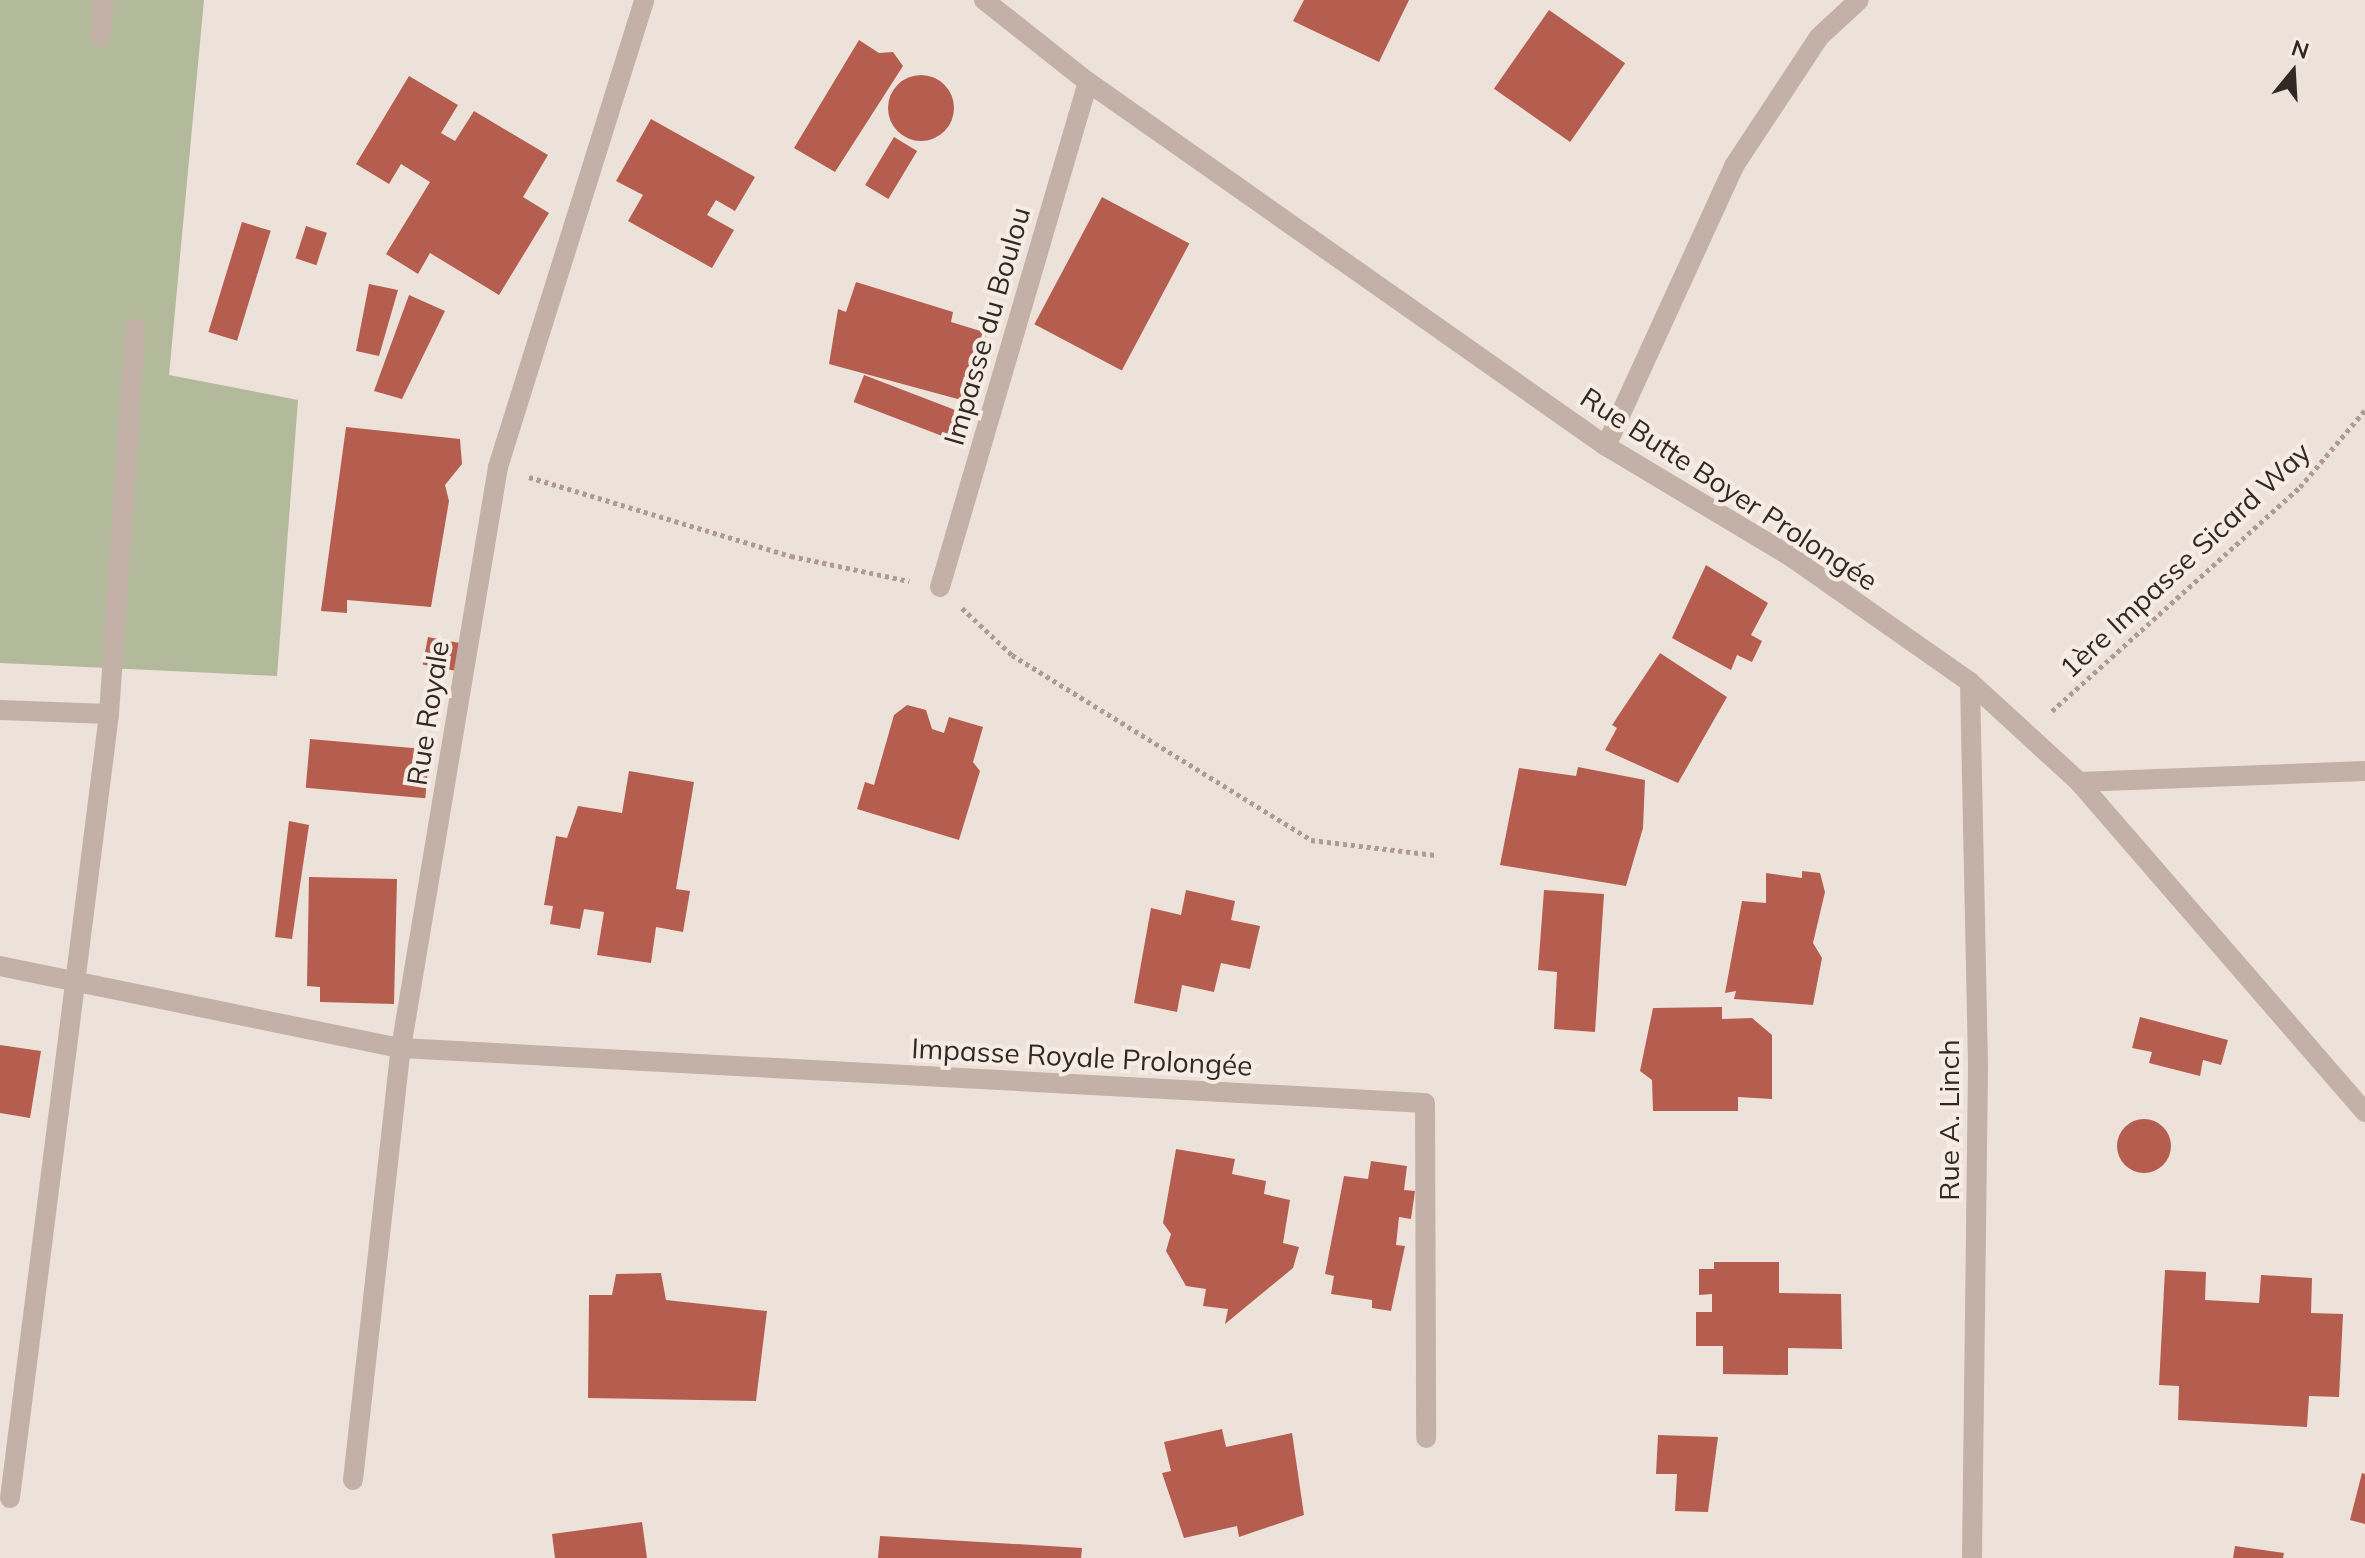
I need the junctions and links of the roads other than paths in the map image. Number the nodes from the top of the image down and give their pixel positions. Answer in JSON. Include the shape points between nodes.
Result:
{"nodes":[{"id":1,"x":104,"y":0,"type":"edge"},
{"id":2,"x":644,"y":0,"type":"edge"},
{"id":3,"x":984,"y":0,"type":"edge"},
{"id":4,"x":1859,"y":0,"type":"edge"},
{"id":5,"x":100,"y":37,"type":"dead end"},
{"id":6,"x":1088,"y":82,"type":"junction"},
{"id":7,"x":135,"y":329,"type":"dead end"},
{"id":8,"x":1606,"y":446,"type":"junction"},
{"id":9,"x":940,"y":587,"type":"road end"},
{"id":10,"x":1970,"y":682,"type":"junction"},
{"id":11,"x":0,"y":710,"type":"edge"},
{"id":12,"x":109,"y":714,"type":"junction"},
{"id":13,"x":2365,"y":771,"type":"edge"},
{"id":14,"x":2079,"y":782,"type":"junction"},
{"id":15,"x":0,"y":966,"type":"edge"},
{"id":16,"x":78,"y":983,"type":"junction"},
{"id":17,"x":401,"y":1048,"type":"junction"},
{"id":18,"x":2365,"y":1112,"type":"edge"},
{"id":19,"x":1426,"y":1438,"type":"dead end"},
{"id":20,"x":353,"y":1480,"type":"dead end"},
{"id":21,"x":10,"y":1498,"type":"dead end"},
{"id":22,"x":1972,"y":1558,"type":"edge"}],
"edges":[{"from":1,"to":5,"type":"street"},
{"from":2,"to":17,"type":"street","name":"Rue Royale","via":[[498,467]]},
{"from":3,"to":6,"type":"street","name":"Rue Butte Boyer Prolongée"},
{"from":4,"to":8,"type":"street","via":[[1819,37],[1734,166]]},
{"from":6,"to":8,"type":"street","name":"Rue Butte Boyer Prolongée"},
{"from":6,"to":9,"type":"street","name":"Impasse du Boulou"},
{"from":7,"to":12,"type":"street"},
{"from":8,"to":10,"type":"street","name":"Rue Butte Boyer Prolongée","via":[[1790,556]]},
{"from":10,"to":14,"type":"street","name":"Rue Butte Boyer Prolongée"},
{"from":10,"to":22,"type":"street","name":"Rue A. Linch","via":[[1978,1067]]},
{"from":11,"to":12,"type":"street"},
{"from":12,"to":16,"type":"street"},
{"from":13,"to":14,"type":"street"},
{"from":14,"to":18,"type":"street","name":"Rue Butte Boyer Prolongée"},
{"from":15,"to":16,"type":"street"},
{"from":16,"to":17,"type":"street"},
{"from":16,"to":21,"type":"street"},
{"from":17,"to":19,"type":"street","name":"Impasse Royale Prolongée","via":[[1425,1103]]},
{"from":17,"to":20,"type":"street","name":"Rue Royale"}]}
